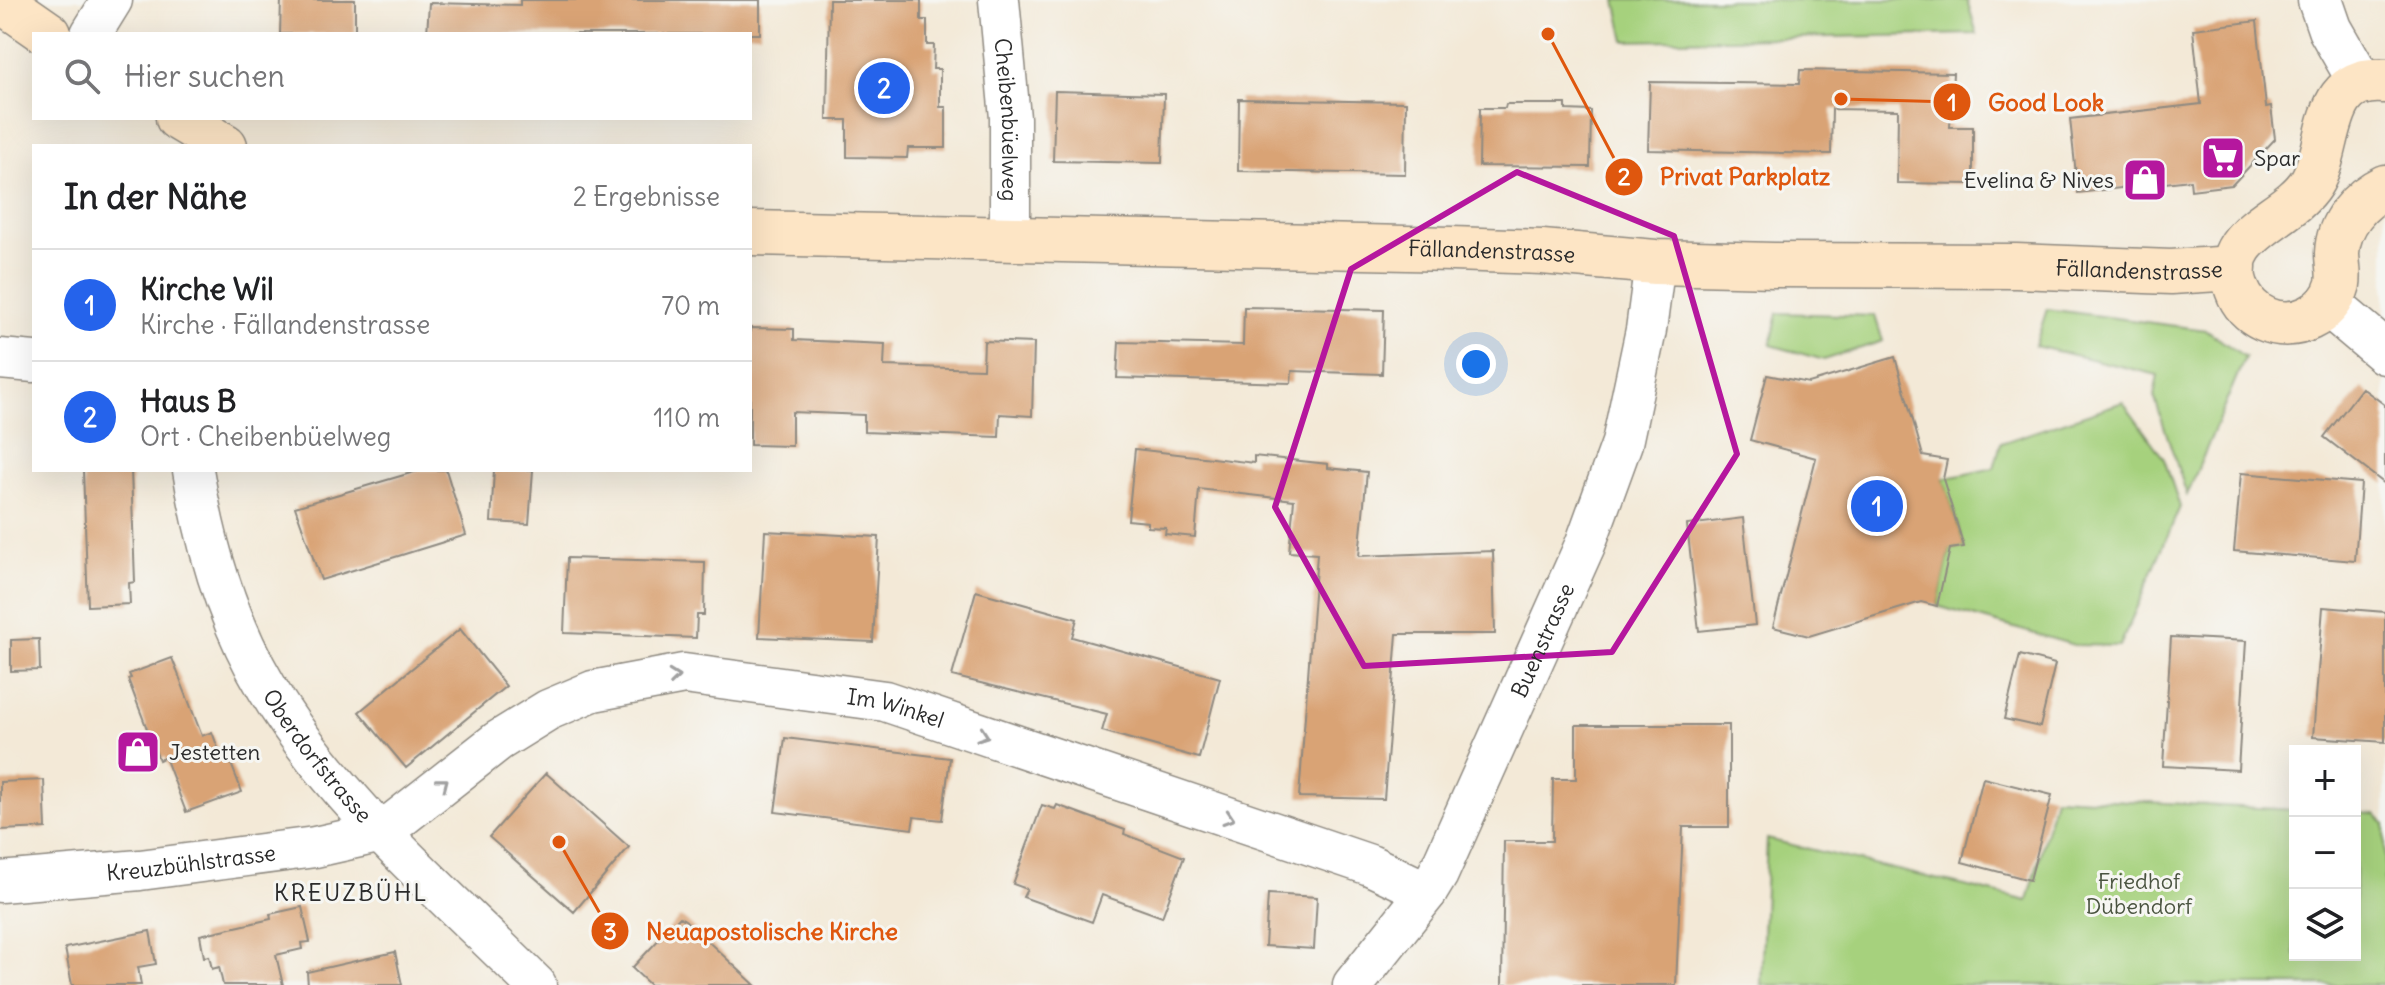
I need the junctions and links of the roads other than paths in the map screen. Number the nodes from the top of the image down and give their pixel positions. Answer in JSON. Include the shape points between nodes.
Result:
{"nodes":[{"id":1,"x":0,"y":0,"type":"edge"},
{"id":2,"x":112,"y":0,"type":"edge"},
{"id":3,"x":999,"y":0,"type":"edge"},
{"id":4,"x":2320,"y":0,"type":"edge"},
{"id":5,"x":46,"y":32,"type":"edge"},
{"id":6,"x":92,"y":32,"type":"edge"},
{"id":7,"x":2373,"y":82,"type":"edge"},
{"id":8,"x":181,"y":120,"type":"edge"},
{"id":9,"x":222,"y":144,"type":"edge"},
{"id":10,"x":2385,"y":187,"type":"edge"},
{"id":11,"x":752,"y":233,"type":"edge"},
{"id":12,"x":1010,"y":240,"type":"junction"},
{"id":13,"x":1655,"y":262,"type":"junction"},
{"id":14,"x":2234,"y":268,"type":"junction"},
{"id":15,"x":2328,"y":304,"type":"junction"},
{"id":16,"x":2385,"y":352,"type":"edge"},
{"id":17,"x":0,"y":359,"type":"edge"},
{"id":18,"x":32,"y":362,"type":"edge"},
{"id":19,"x":193,"y":472,"type":"edge"},
{"id":20,"x":382,"y":832,"type":"junction"},
{"id":21,"x":0,"y":882,"type":"edge"},
{"id":22,"x":1427,"y":892,"type":"junction"},
{"id":23,"x":536,"y":985,"type":"edge"},
{"id":24,"x":1353,"y":985,"type":"edge"}],
"edges":[{"from":1,"to":5,"type":"main road"},
{"from":2,"to":6,"type":"street"},
{"from":3,"to":12,"type":"street","name":"Cheibenbüelweg","via":[[1010,118]]},
{"from":4,"to":7,"type":"street","via":[[2330,29]]},
{"from":7,"to":14,"type":"main road","via":[[2341,98],[2310,183],[2286,210],[2247,236]]},
{"from":8,"to":9,"type":"main road"},
{"from":10,"to":15,"type":"main road","via":[[2364,200],[2344,226],[2338,283]]},
{"from":11,"to":12,"type":"main road","name":"Fällandenstrasse"},
{"from":12,"to":13,"type":"main road","name":"Fällandenstrasse","via":[[1542,252]]},
{"from":13,"to":14,"type":"main road","name":"Fällandenstrasse","via":[[2171,272]]},
{"from":13,"to":22,"type":"street","name":"Buenstrasse","via":[[1624,432],[1606,487],[1585,545]]},
{"from":14,"to":15,"type":"main road","via":[[2242,300],[2275,323],[2302,321]]},
{"from":15,"to":16,"type":"street"},
{"from":17,"to":18,"type":"street"},
{"from":19,"to":20,"type":"street","name":"Oberdorfstrasse","via":[[229,609],[265,686],[310,752]]},
{"from":20,"to":21,"type":"street","name":"Kreuzbühlstrasse","via":[[315,847],[140,870]]},
{"from":20,"to":22,"type":"street","name":"Im Winkel","one_way":true,"via":[[498,741],[548,710],[593,691],[684,674],[885,701],[1370,865]]},
{"from":20,"to":23,"type":"street","name":"Oberdorfstrasse"},
{"from":22,"to":24,"type":"street","name":"Buenstrasse"}]}
